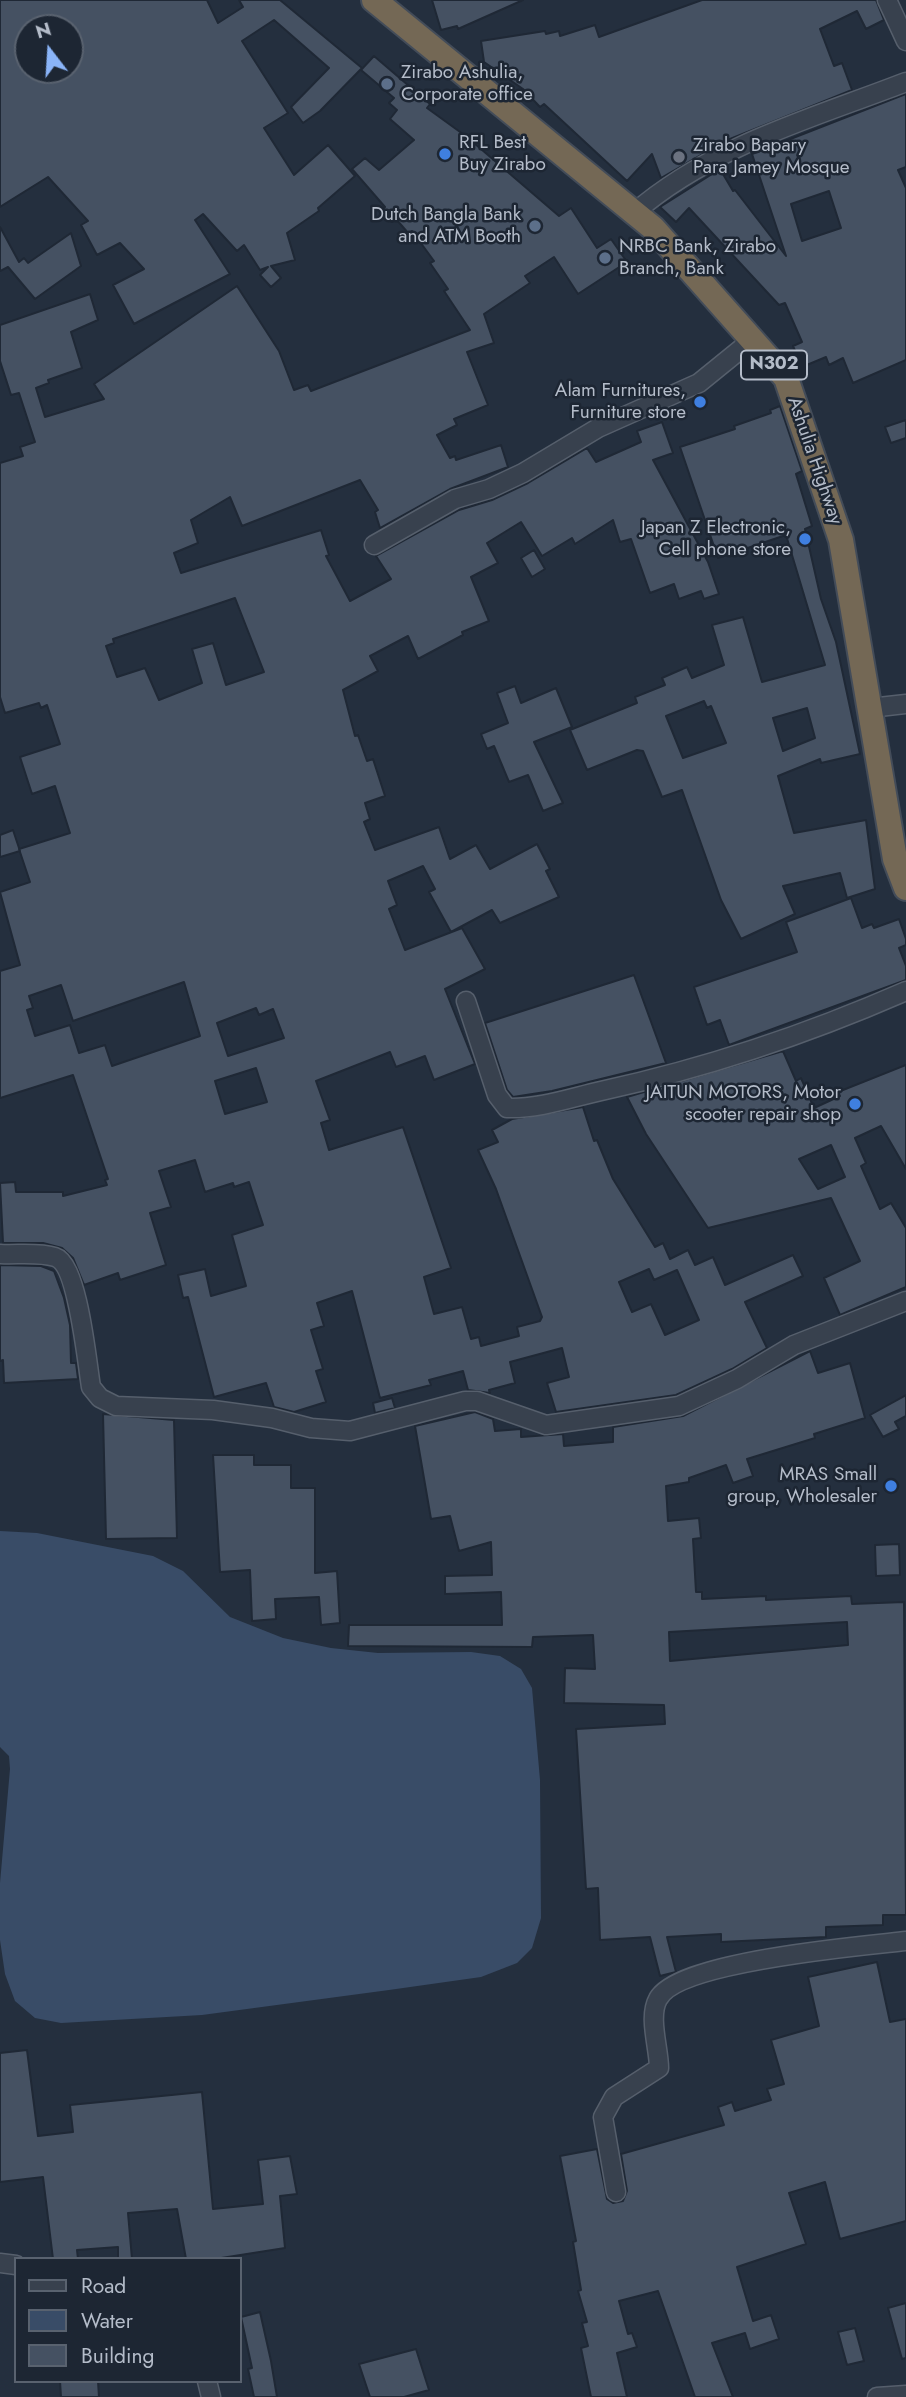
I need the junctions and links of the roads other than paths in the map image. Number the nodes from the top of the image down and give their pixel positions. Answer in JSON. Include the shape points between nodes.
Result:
{"nodes":[{"id":1,"x":374,"y":0,"type":"edge"},
{"id":2,"x":887,"y":0,"type":"edge"},
{"id":3,"x":906,"y":41,"type":"edge"},
{"id":4,"x":906,"y":82,"type":"edge"},
{"id":5,"x":634,"y":213,"type":"junction"},
{"id":6,"x":752,"y":340,"type":"junction"},
{"id":7,"x":374,"y":545,"type":"dead end"},
{"id":8,"x":906,"y":704,"type":"edge"},
{"id":9,"x":870,"y":708,"type":"junction"},
{"id":10,"x":906,"y":888,"type":"edge"},
{"id":11,"x":906,"y":991,"type":"edge"},
{"id":12,"x":466,"y":1001,"type":"dead end"},
{"id":13,"x":0,"y":1247,"type":"edge"},
{"id":14,"x":0,"y":1254,"type":"edge"},
{"id":15,"x":906,"y":1301,"type":"edge"},
{"id":16,"x":906,"y":1941,"type":"edge"},
{"id":17,"x":616,"y":2192,"type":"dead end"},
{"id":18,"x":906,"y":2395,"type":"edge"},
{"id":19,"x":877,"y":2397,"type":"edge"}],
"edges":[{"from":1,"to":5,"type":"highway","name":"Ashulia Highway","number":"N302"},
{"from":2,"to":3,"type":"street"},
{"from":4,"to":5,"type":"street","via":[[791,123],[740,147],[660,191]]},
{"from":5,"to":6,"type":"highway","name":"Ashulia Highway","number":"N302","via":[[653,228]]},
{"from":6,"to":7,"type":"street","via":[[699,383],[598,428],[523,473],[455,499]]},
{"from":6,"to":9,"type":"highway","name":"Ashulia Highway","number":"N302","via":[[786,378],[841,540]]},
{"from":8,"to":9,"type":"street"},
{"from":9,"to":10,"type":"highway","name":"Ashulia Highway","number":"N302","via":[[895,859]]},
{"from":11,"to":12,"type":"street","via":[[740,1054],[526,1109],[507,1108],[497,1095]]},
{"from":13,"to":14,"type":"street"},
{"from":14,"to":15,"type":"street","via":[[55,1257],[67,1268],[91,1387],[100,1398],[116,1406],[214,1410],[350,1431],[465,1401],[546,1425],[679,1406],[794,1345]]},
{"from":16,"to":17,"type":"street","via":[[728,1967],[682,1980],[666,1990],[654,2015],[659,2068],[614,2097],[603,2117]]},
{"from":18,"to":19,"type":"street"}]}
